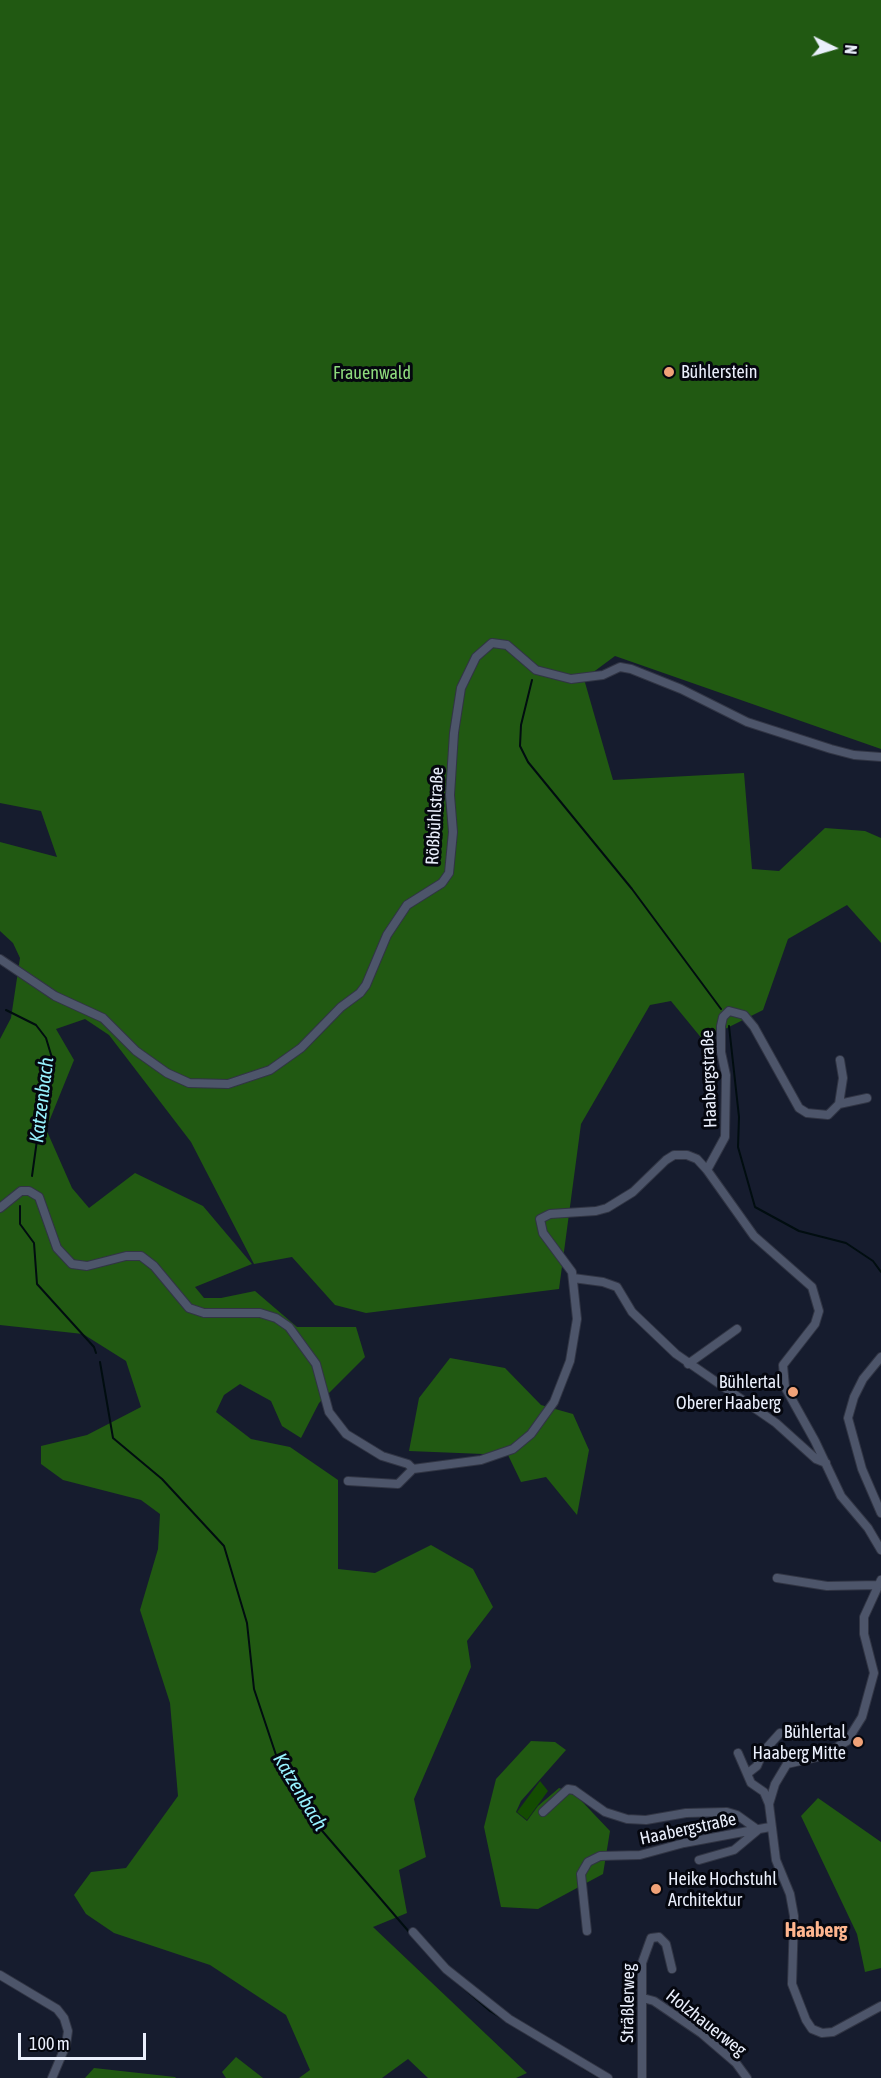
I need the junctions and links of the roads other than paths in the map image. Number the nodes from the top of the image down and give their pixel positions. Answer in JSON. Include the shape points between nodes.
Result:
{"nodes":[{"id":1,"x":881,"y":757,"type":"edge"},
{"id":2,"x":0,"y":959,"type":"edge"},
{"id":3,"x":840,"y":1060,"type":"dead end"},
{"id":4,"x":867,"y":1098,"type":"dead end"},
{"id":5,"x":839,"y":1104,"type":"junction"},
{"id":6,"x":707,"y":1170,"type":"junction"},
{"id":7,"x":0,"y":1208,"type":"edge"},
{"id":8,"x":573,"y":1278,"type":"junction"},
{"id":9,"x":737,"y":1329,"type":"dead end"},
{"id":10,"x":881,"y":1357,"type":"edge"},
{"id":11,"x":688,"y":1364,"type":"junction"},
{"id":12,"x":826,"y":1463,"type":"junction"},
{"id":13,"x":413,"y":1469,"type":"junction"},
{"id":14,"x":348,"y":1481,"type":"dead end"},
{"id":15,"x":881,"y":1514,"type":"edge"},
{"id":16,"x":881,"y":1550,"type":"edge"},
{"id":17,"x":777,"y":1578,"type":"dead end"},
{"id":18,"x":880,"y":1582,"type":"edge"},
{"id":19,"x":780,"y":1733,"type":"dead end"},
{"id":20,"x":738,"y":1754,"type":"dead end"},
{"id":21,"x":748,"y":1773,"type":"junction"},
{"id":22,"x":769,"y":1804,"type":"junction"},
{"id":23,"x":543,"y":1812,"type":"dead end"},
{"id":24,"x":770,"y":1827,"type":"junction"},
{"id":25,"x":758,"y":1830,"type":"junction"},
{"id":26,"x":699,"y":1860,"type":"dead end"},
{"id":27,"x":587,"y":1931,"type":"dead end"},
{"id":28,"x":413,"y":1932,"type":"dead end"},
{"id":29,"x":672,"y":1969,"type":"dead end"},
{"id":30,"x":0,"y":1975,"type":"edge"},
{"id":31,"x":643,"y":1998,"type":"junction"},
{"id":32,"x":881,"y":2006,"type":"edge"},
{"id":33,"x":52,"y":2078,"type":"edge"},
{"id":34,"x":608,"y":2078,"type":"edge"},
{"id":35,"x":642,"y":2078,"type":"edge"},
{"id":36,"x":747,"y":2078,"type":"edge"}],
"edges":[{"from":1,"to":2,"type":"street","name":"Rößbühlstraße","via":[[854,755],[756,725],[631,669],[620,667],[603,675],[571,679],[536,670],[507,645],[492,643],[476,657],[462,688],[454,733],[449,873],[441,884],[407,905],[387,934],[360,993],[341,1006],[301,1048],[270,1070],[228,1084],[189,1083],[136,1051],[103,1018],[55,996]]},
{"from":3,"to":5,"type":"street","via":[[843,1078]]},
{"from":4,"to":5,"type":"street","name":"Haabergstraße"},
{"from":5,"to":6,"type":"street","name":"Haabergstraße","via":[[828,1115],[799,1108],[754,1027],[744,1015],[729,1011],[721,1026],[726,1075],[725,1137]]},
{"from":6,"to":8,"type":"street","via":[[697,1159],[674,1155],[633,1192],[607,1208],[550,1214],[540,1219],[543,1233]]},
{"from":6,"to":12,"type":"street","via":[[754,1236],[812,1287],[819,1311],[815,1324],[783,1365],[785,1387]]},
{"from":7,"to":13,"type":"street","via":[[21,1191],[29,1191],[39,1197],[57,1248],[72,1264],[87,1266],[141,1256],[189,1308],[204,1313],[260,1313],[289,1326],[316,1364],[329,1412],[346,1434]]},
{"from":8,"to":11,"type":"street","via":[[617,1287],[645,1327]]},
{"from":8,"to":13,"type":"street","via":[[577,1319],[570,1361],[554,1402],[531,1434],[513,1449],[481,1460]]},
{"from":9,"to":11,"type":"street"},
{"from":10,"to":15,"type":"street","via":[[854,1397],[848,1418],[862,1469]]},
{"from":11,"to":12,"type":"street","via":[[761,1412],[816,1459]]},
{"from":12,"to":16,"type":"street","via":[[841,1496]]},
{"from":13,"to":14,"type":"street","via":[[399,1484]]},
{"from":17,"to":18,"type":"street","via":[[827,1586]]},
{"from":18,"to":22,"type":"street","via":[[864,1617],[874,1673],[862,1717],[847,1741],[822,1756],[787,1764]]},
{"from":19,"to":21,"type":"street"},
{"from":20,"to":21,"type":"street"},
{"from":21,"to":22,"type":"street","via":[[751,1783],[764,1792]]},
{"from":22,"to":24,"type":"street"},
{"from":23,"to":25,"type":"street","name":"Haabergstraße","via":[[568,1789],[605,1812],[627,1819],[727,1812]]},
{"from":24,"to":25,"type":"street","name":"Haabergstraße"},
{"from":24,"to":32,"type":"street","via":[[776,1860],[790,1894],[794,1916],[792,1984],[806,2020],[812,2029],[833,2032]]},
{"from":25,"to":26,"type":"street","name":"Haabergstraße","via":[[734,1850]]},
{"from":25,"to":27,"type":"street","name":"Haabergstraße","via":[[684,1843],[640,1856],[600,1856],[588,1862],[581,1874]]},
{"from":28,"to":34,"type":"street","via":[[446,1969],[509,2019]]},
{"from":29,"to":31,"type":"street","name":"Sträßlerweg","via":[[666,1944],[651,1938],[642,1963]]},
{"from":30,"to":33,"type":"street","via":[[57,2009],[64,2018],[68,2031],[66,2045]]},
{"from":31,"to":35,"type":"street","name":"Sträßlerweg"},
{"from":31,"to":36,"type":"street","name":"Holzhauerweg","via":[[654,2001],[701,2034],[736,2063]]}]}
